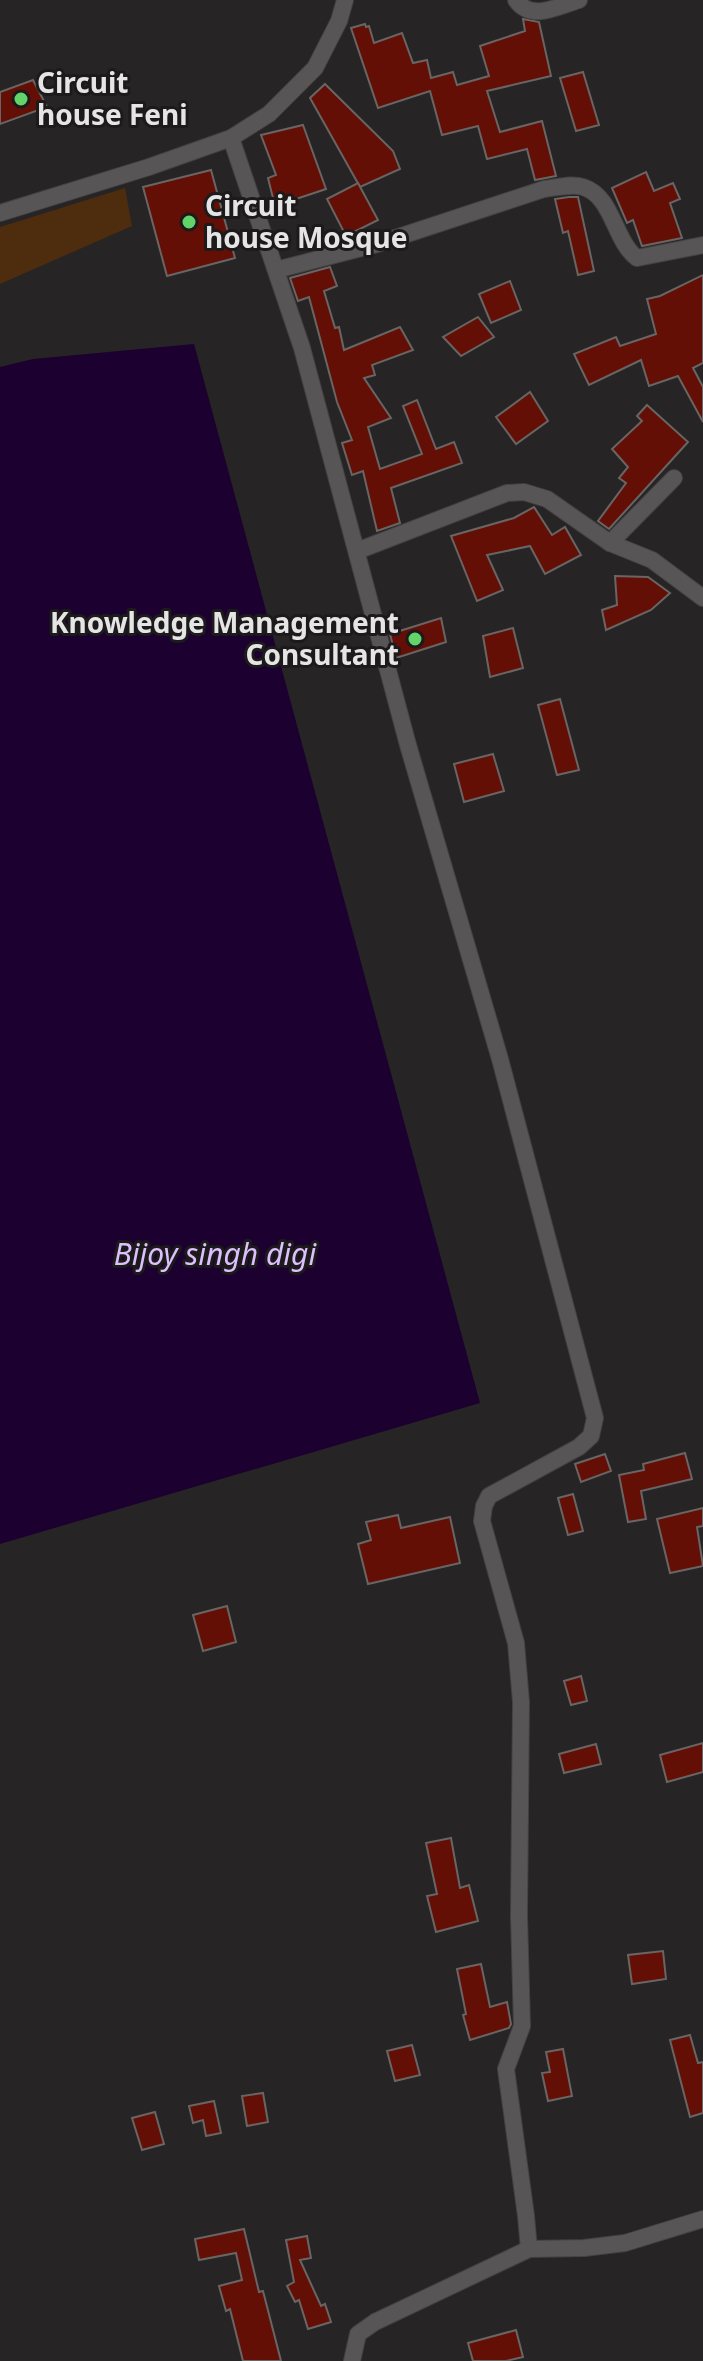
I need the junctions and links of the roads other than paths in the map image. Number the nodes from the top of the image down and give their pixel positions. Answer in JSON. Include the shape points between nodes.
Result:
{"nodes":[{"id":1,"x":345,"y":0,"type":"edge"},
{"id":2,"x":516,"y":0,"type":"edge"},
{"id":3,"x":579,"y":0,"type":"edge"},
{"id":4,"x":231,"y":138,"type":"junction"},
{"id":5,"x":0,"y":213,"type":"edge"},
{"id":6,"x":703,"y":245,"type":"edge"},
{"id":7,"x":276,"y":270,"type":"junction"},
{"id":8,"x":674,"y":478,"type":"dead end"},
{"id":9,"x":610,"y":543,"type":"junction"},
{"id":10,"x":357,"y":551,"type":"junction"},
{"id":11,"x":703,"y":598,"type":"edge"},
{"id":12,"x":703,"y":2219,"type":"edge"},
{"id":13,"x":529,"y":2249,"type":"junction"},
{"id":14,"x":352,"y":2361,"type":"edge"}],
"edges":[{"from":1,"to":4,"type":"street","via":[[315,68],[269,114]]},
{"from":2,"to":3,"type":"street","via":[[531,12]]},
{"from":4,"to":5,"type":"street"},
{"from":4,"to":7,"type":"street"},
{"from":6,"to":7,"type":"street","via":[[637,258],[602,202],[582,186],[568,186]]},
{"from":7,"to":10,"type":"street"},
{"from":8,"to":9,"type":"street"},
{"from":9,"to":10,"type":"street","via":[[547,499],[524,492],[507,493]]},
{"from":9,"to":11,"type":"street","via":[[652,560]]},
{"from":10,"to":13,"type":"street","via":[[595,1418],[591,1436],[579,1447],[489,1496],[482,1521],[516,1643],[521,1702],[522,2026],[506,2069]]},
{"from":12,"to":13,"type":"street","via":[[625,2243]]},
{"from":13,"to":14,"type":"street","via":[[375,2322],[358,2334]]}]}
